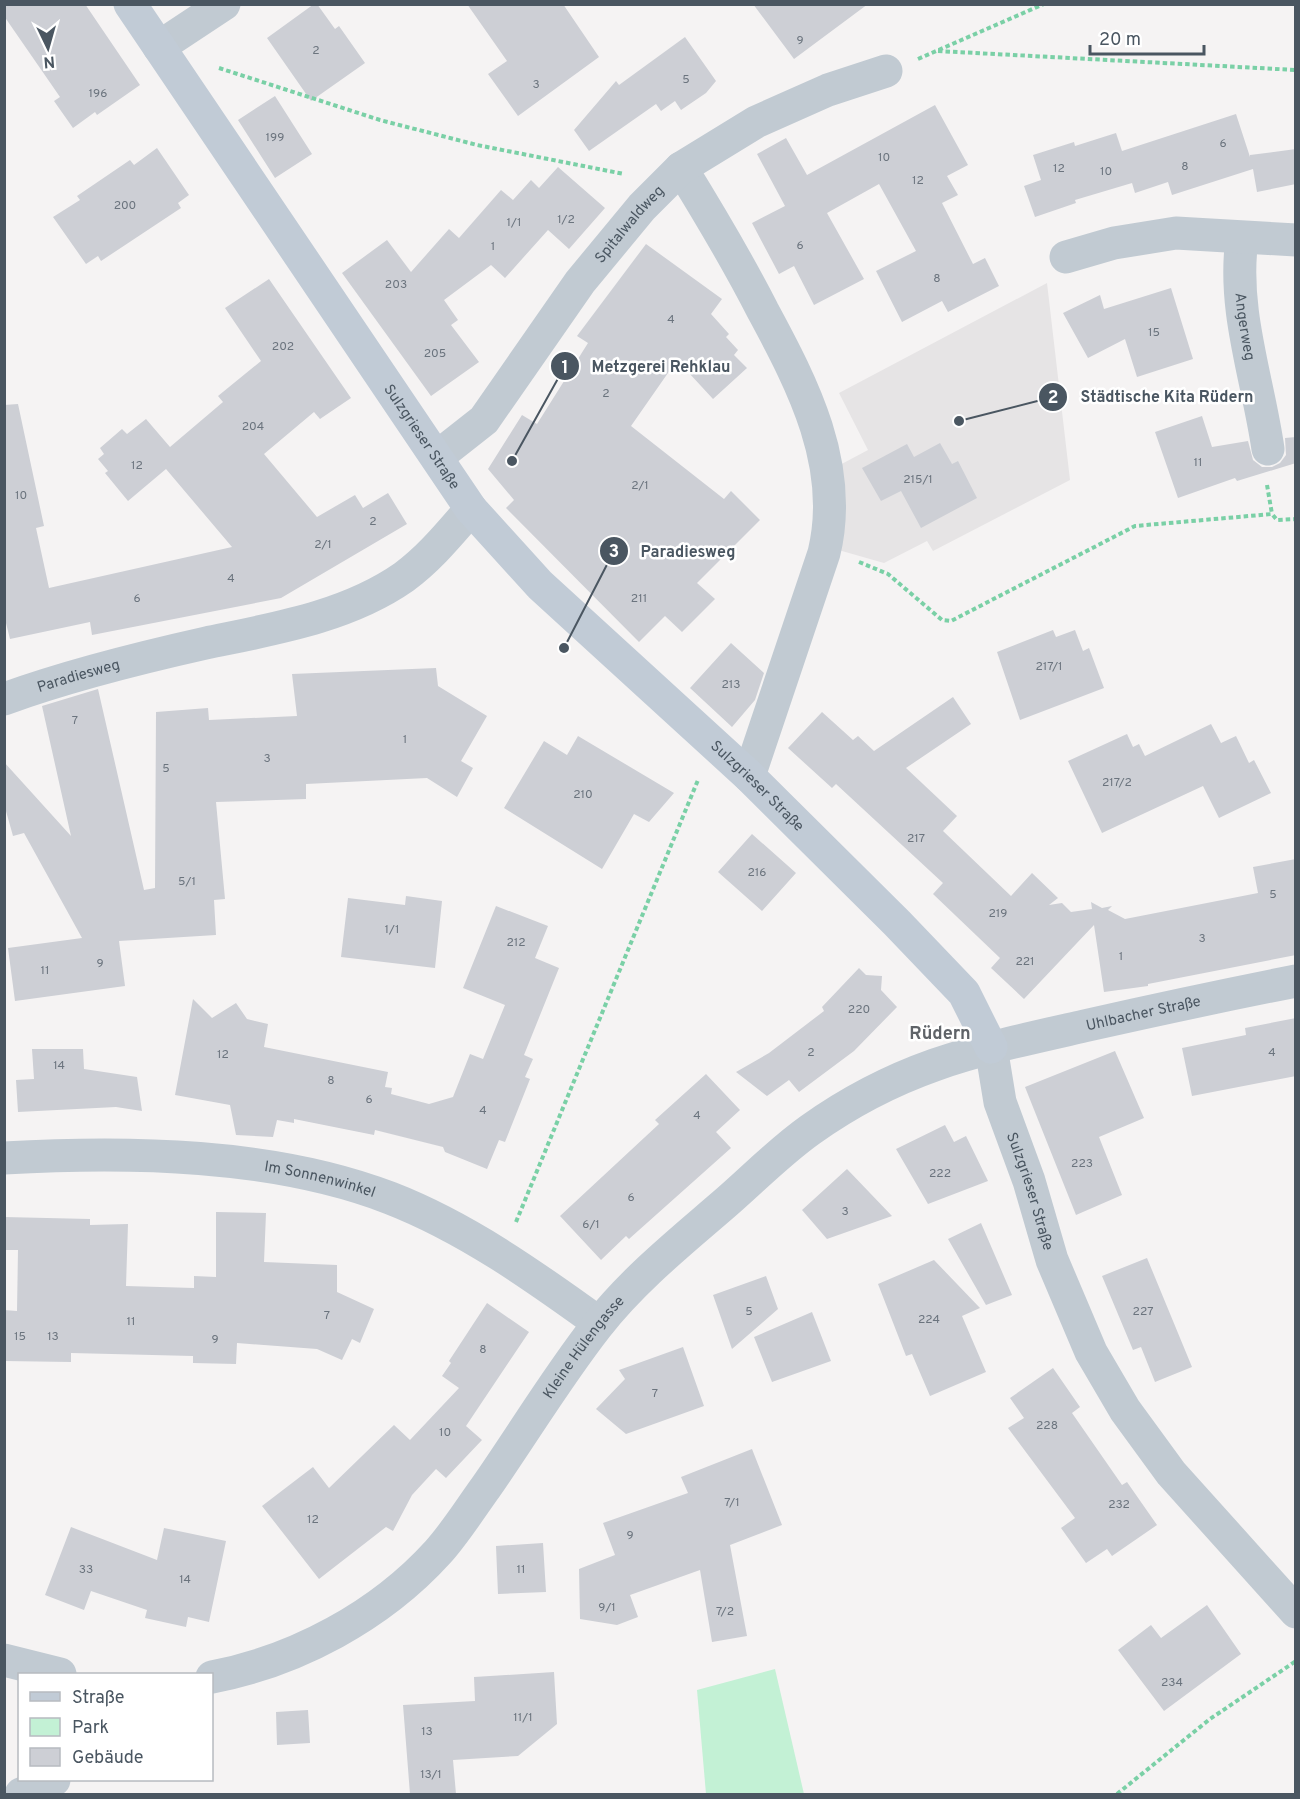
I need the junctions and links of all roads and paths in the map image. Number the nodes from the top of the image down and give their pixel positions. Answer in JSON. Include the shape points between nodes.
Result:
{"nodes":[{"id":1,"x":130,"y":4,"type":"edge"},
{"id":2,"x":224,"y":4,"type":"edge"},
{"id":3,"x":1044,"y":4,"type":"edge"},
{"id":4,"x":159,"y":47,"type":"junction"},
{"id":5,"x":938,"y":51,"type":"junction"},
{"id":6,"x":212,"y":66,"type":"dead end"},
{"id":7,"x":1296,"y":70,"type":"edge"},
{"id":8,"x":886,"y":71,"type":"joint"},
{"id":9,"x":674,"y":175,"type":"junction"},
{"id":10,"x":1242,"y":239,"type":"junction"},
{"id":11,"x":1296,"y":240,"type":"edge"},
{"id":12,"x":1066,"y":256,"type":"dead end"},
{"id":13,"x":1268,"y":449,"type":"dead end"},
{"id":14,"x":437,"y":457,"type":"junction"},
{"id":15,"x":471,"y":509,"type":"junction"},
{"id":16,"x":1296,"y":519,"type":"edge"},
{"id":17,"x":824,"y":553,"type":"junction"},
{"id":18,"x":4,"y":699,"type":"edge"},
{"id":19,"x":713,"y":743,"type":"junction"},
{"id":20,"x":749,"y":776,"type":"junction"},
{"id":21,"x":1296,"y":981,"type":"edge"},
{"id":22,"x":991,"y":1047,"type":"junction"},
{"id":23,"x":4,"y":1158,"type":"edge"},
{"id":24,"x":502,"y":1256,"type":"junction"},
{"id":25,"x":599,"y":1323,"type":"junction"},
{"id":26,"x":1296,"y":1612,"type":"edge"},
{"id":27,"x":4,"y":1660,"type":"edge"},
{"id":28,"x":1296,"y":1661,"type":"edge"},
{"id":29,"x":56,"y":1673,"type":"edge"},
{"id":30,"x":213,"y":1677,"type":"edge"},
{"id":31,"x":50,"y":1781,"type":"edge"},
{"id":32,"x":21,"y":1794,"type":"edge"},
{"id":33,"x":1117,"y":1794,"type":"edge"}],
"edges":[{"from":1,"to":4,"type":"street","name":"Sulzgrieser Straße"},
{"from":2,"to":4,"type":"street"},
{"from":3,"to":5,"type":"path"},
{"from":4,"to":14,"type":"street","name":"Sulzgrieser Straße"},
{"from":5,"to":7,"type":"path"},
{"from":5,"to":8,"type":"path"},
{"from":6,"to":9,"type":"path","via":[[380,120],[477,145],[574,166]]},
{"from":8,"to":9,"type":"street","name":"Spitalwaldweg","via":[[828,90],[756,122]]},
{"from":9,"to":14,"type":"street","name":"Spitalwaldweg","via":[[580,282],[484,420]]},
{"from":9,"to":17,"type":"street","via":[[746,278],[811,409],[830,487],[830,522]]},
{"from":10,"to":11,"type":"street"},
{"from":10,"to":12,"type":"street","via":[[1199,233],[1157,235]]},
{"from":10,"to":13,"type":"street","name":"Angerweg","via":[[1239,294]]},
{"from":14,"to":15,"type":"street","name":"Sulzgrieser Straße"},
{"from":15,"to":18,"type":"street","name":"Paradiesweg","via":[[430,555],[402,578],[327,614],[105,668]]},
{"from":15,"to":19,"type":"street","name":"Sulzgrieser Straße","via":[[507,552],[586,630]]},
{"from":16,"to":17,"type":"path","via":[[1277,520],[1272,514],[1135,526],[946,622],[878,568]]},
{"from":17,"to":20,"type":"street"},
{"from":19,"to":20,"type":"street","name":"Sulzgrieser Straße"},
{"from":19,"to":24,"type":"path"},
{"from":20,"to":22,"type":"street","name":"Sulzgrieser Straße","via":[[964,993]]},
{"from":21,"to":22,"type":"street","name":"Uhlbacher Straße"},
{"from":22,"to":25,"type":"street","name":"Kleine Hülengasse","via":[[945,1059],[892,1080],[808,1131],[654,1265]]},
{"from":22,"to":26,"type":"street","name":"Sulzgrieser Straße","via":[[1000,1102],[1052,1260],[1091,1352],[1125,1410],[1172,1473]]},
{"from":23,"to":24,"type":"street","name":"Im Sonnenwinkel","via":[[237,1161],[381,1194]]},
{"from":24,"to":25,"type":"street","name":"Im Sonnenwinkel"},
{"from":25,"to":30,"type":"street","name":"Kleine Hülengasse","via":[[453,1532],[411,1577],[351,1622],[306,1647],[266,1664]]},
{"from":27,"to":29,"type":"street"},
{"from":28,"to":33,"type":"path","via":[[1210,1719]]},
{"from":31,"to":32,"type":"street"}]}
